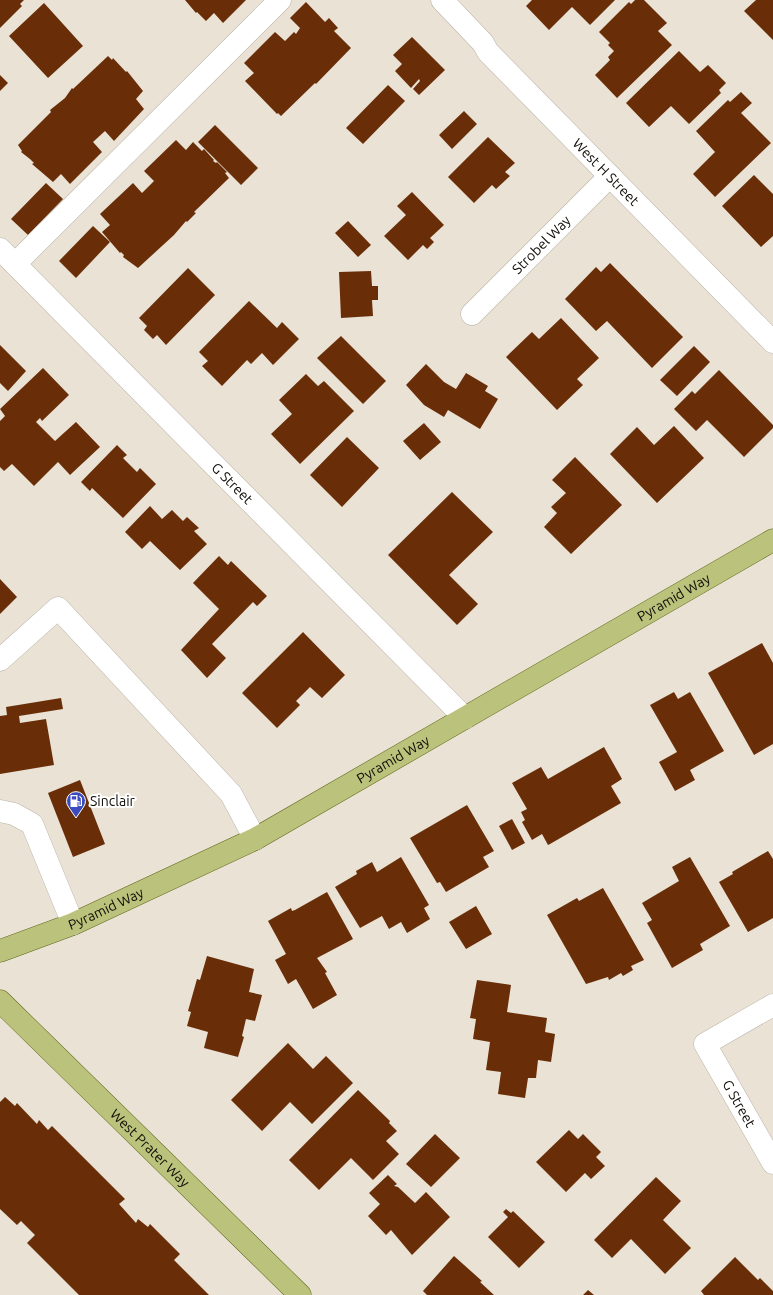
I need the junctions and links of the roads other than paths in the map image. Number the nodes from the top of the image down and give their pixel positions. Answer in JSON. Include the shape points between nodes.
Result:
{"nodes":[{"id":1,"x":280,"y":0,"type":"edge"},
{"id":2,"x":442,"y":0,"type":"edge"},
{"id":3,"x":610,"y":176,"type":"junction"},
{"id":4,"x":7,"y":257,"type":"edge"},
{"id":5,"x":472,"y":314,"type":"dead end"},
{"id":6,"x":773,"y":342,"type":"edge"},
{"id":7,"x":773,"y":540,"type":"edge"},
{"id":8,"x":0,"y":660,"type":"edge"},
{"id":9,"x":465,"y":718,"type":"junction"},
{"id":10,"x":0,"y":812,"type":"edge"},
{"id":11,"x":255,"y":839,"type":"junction"},
{"id":12,"x":73,"y":924,"type":"junction"},
{"id":13,"x":0,"y":951,"type":"edge"},
{"id":14,"x":0,"y":1001,"type":"edge"},
{"id":15,"x":773,"y":1005,"type":"edge"},
{"id":16,"x":773,"y":1164,"type":"edge"},
{"id":17,"x":300,"y":1295,"type":"edge"}],
"edges":[{"from":1,"to":4,"type":"street"},
{"from":2,"to":3,"type":"street","name":"West H Street","via":[[483,43],[488,52]]},
{"from":3,"to":5,"type":"street","name":"Strobel Way"},
{"from":3,"to":6,"type":"street","name":"West H Street"},
{"from":4,"to":9,"type":"street","name":"G Street"},
{"from":7,"to":9,"type":"main road","name":"Pyramid Way"},
{"from":8,"to":11,"type":"street","via":[[58,608],[231,794]]},
{"from":9,"to":11,"type":"main road","name":"Pyramid Way"},
{"from":10,"to":12,"type":"street","via":[[14,814],[32,824]]},
{"from":11,"to":12,"type":"main road","name":"Pyramid Way"},
{"from":12,"to":13,"type":"main road","name":"Pyramid Way"},
{"from":14,"to":17,"type":"main road","name":"West Prater Way"},
{"from":15,"to":16,"type":"street","name":"G Street","via":[[705,1044]]}]}
